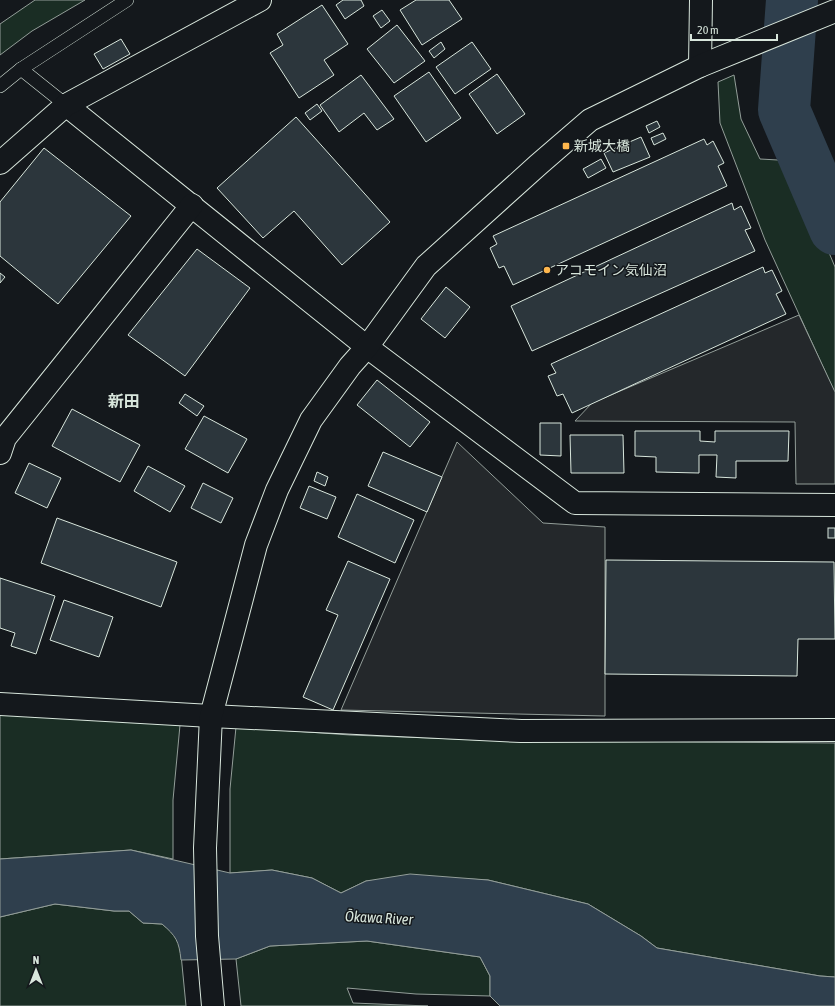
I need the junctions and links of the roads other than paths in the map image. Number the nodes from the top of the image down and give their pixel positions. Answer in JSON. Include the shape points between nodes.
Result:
{"nodes":[{"id":1,"x":127,"y":0,"type":"edge"},
{"id":2,"x":260,"y":0,"type":"edge"},
{"id":3,"x":701,"y":0,"type":"edge"},
{"id":4,"x":835,"y":11,"type":"edge"},
{"id":5,"x":700,"y":66,"type":"junction"},
{"id":6,"x":21,"y":69,"type":"junction"},
{"id":7,"x":0,"y":86,"type":"edge"},
{"id":8,"x":66,"y":104,"type":"junction"},
{"id":9,"x":0,"y":163,"type":"edge"},
{"id":10,"x":192,"y":205,"type":"junction"},
{"id":11,"x":367,"y":347,"type":"junction"},
{"id":12,"x":0,"y":452,"type":"edge"},
{"id":13,"x":835,"y":505,"type":"edge"},
{"id":14,"x":0,"y":704,"type":"edge"},
{"id":15,"x":211,"y":716,"type":"junction"},
{"id":16,"x":835,"y":730,"type":"edge"},
{"id":17,"x":213,"y":1006,"type":"edge"}],
"edges":[{"from":1,"to":6,"type":"lane"},
{"from":2,"to":8,"type":"street"},
{"from":3,"to":5,"type":"street"},
{"from":4,"to":5,"type":"street"},
{"from":5,"to":11,"type":"street","via":[[584,125],[426,266]]},
{"from":6,"to":7,"type":"lane"},
{"from":6,"to":8,"type":"lane"},
{"from":8,"to":9,"type":"street"},
{"from":8,"to":10,"type":"street"},
{"from":10,"to":11,"type":"street"},
{"from":10,"to":12,"type":"street","via":[[5,438]]},
{"from":11,"to":13,"type":"street","via":[[575,503]]},
{"from":11,"to":15,"type":"street","via":[[350,366],[312,420],[277,490],[256,545]]},
{"from":14,"to":15,"type":"street"},
{"from":15,"to":16,"type":"street","via":[[521,731]]},
{"from":15,"to":17,"type":"street","via":[[205,848],[207,936]]}]}
